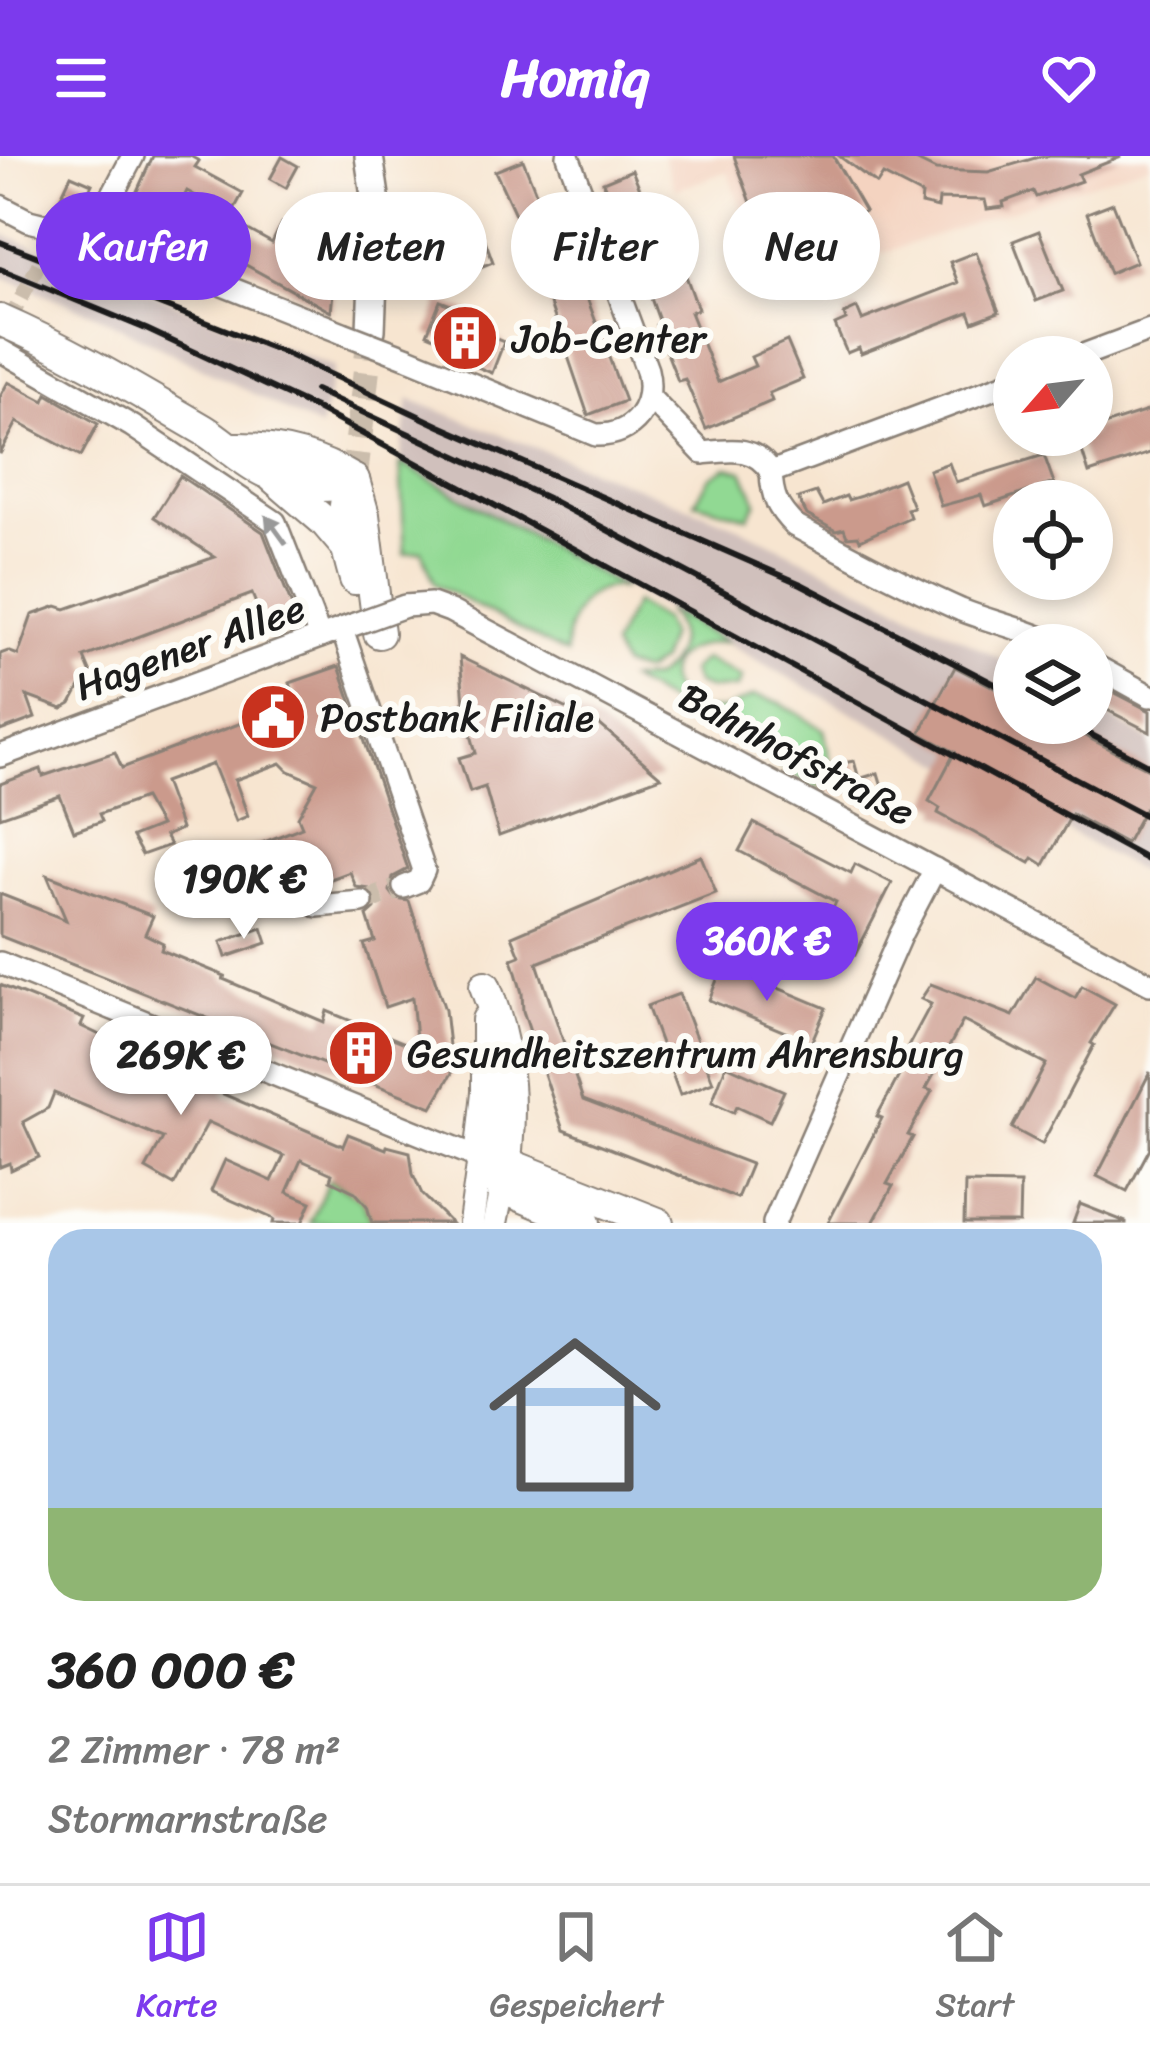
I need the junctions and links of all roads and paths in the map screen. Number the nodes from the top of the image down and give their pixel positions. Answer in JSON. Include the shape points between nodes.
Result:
{"nodes":[{"id":1,"x":369,"y":156,"type":"edge"},
{"id":2,"x":568,"y":156,"type":"edge"},
{"id":3,"x":124,"y":161,"type":"edge"},
{"id":4,"x":110,"y":192,"type":"edge"},
{"id":5,"x":0,"y":206,"type":"edge"},
{"id":6,"x":36,"y":223,"type":"edge"},
{"id":7,"x":251,"y":292,"type":"edge"},
{"id":8,"x":0,"y":320,"type":"edge"},
{"id":9,"x":1150,"y":330,"type":"edge"},
{"id":10,"x":357,"y":331,"type":"junction"},
{"id":11,"x":1113,"y":344,"type":"edge"},
{"id":12,"x":0,"y":350,"type":"edge"},
{"id":13,"x":993,"y":389,"type":"edge"},
{"id":14,"x":650,"y":398,"type":"junction"},
{"id":15,"x":234,"y":448,"type":"junction"},
{"id":16,"x":771,"y":472,"type":"junction"},
{"id":17,"x":270,"y":474,"type":"junction"},
{"id":18,"x":354,"y":479,"type":"junction"},
{"id":19,"x":347,"y":548,"type":"junction"},
{"id":20,"x":405,"y":606,"type":"joint"},
{"id":21,"x":996,"y":624,"type":"edge"},
{"id":22,"x":349,"y":626,"type":"junction"},
{"id":23,"x":320,"y":637,"type":"junction"},
{"id":24,"x":1113,"y":676,"type":"edge"},
{"id":25,"x":1150,"y":696,"type":"edge"},
{"id":26,"x":0,"y":756,"type":"edge"},
{"id":27,"x":935,"y":869,"type":"junction"},
{"id":28,"x":404,"y":887,"type":"dead end"},
{"id":29,"x":362,"y":902,"type":"tunnel mouth"},
{"id":30,"x":317,"y":906,"type":"dead end"},
{"id":31,"x":0,"y":963,"type":"edge"},
{"id":32,"x":1150,"y":984,"type":"edge"},
{"id":33,"x":496,"y":1170,"type":"junction"},
{"id":34,"x":471,"y":1223,"type":"edge"},
{"id":35,"x":495,"y":1223,"type":"edge"},
{"id":36,"x":585,"y":1223,"type":"edge"},
{"id":37,"x":658,"y":1223,"type":"edge"},
{"id":38,"x":774,"y":1223,"type":"edge"}],
"edges":[{"from":1,"to":10,"type":"main road","via":[[376,203]]},
{"from":2,"to":14,"type":"street","via":[[647,370]]},
{"from":3,"to":4,"type":"street"},
{"from":5,"to":6,"type":"street"},
{"from":7,"to":10,"type":"street"},
{"from":8,"to":15,"type":"main road"},
{"from":9,"to":11,"type":"street"},
{"from":10,"to":14,"type":"street","bridge":true,"via":[[596,435],[638,420]]},
{"from":23,"to":12,"type":"street","one_way":true,"via":[[275,522]]},
{"from":13,"to":16,"type":"street"},
{"from":14,"to":16,"type":"street","via":[[703,453],[750,452]]},
{"from":15,"to":17,"type":"main road"},
{"from":15,"to":18,"type":"main road","via":[[279,450]]},
{"from":16,"to":21,"type":"street","via":[[778,510],[795,526]]},
{"from":17,"to":18,"type":"main road","via":[[330,488]]},
{"from":17,"to":19,"type":"main road"},
{"from":18,"to":19,"type":"main road","via":[[344,505]]},
{"from":18,"to":19,"type":"main road","via":[[379,634]]},
{"from":20,"to":22,"type":"street","name":"Hagener Allee","bridge":true},
{"from":20,"to":27,"type":"street","name":"Bahnhofstraße","via":[[450,610]]},
{"from":22,"to":23,"type":"street","name":"Hagener Allee"},
{"from":22,"to":28,"type":"street","via":[[424,870]]},
{"from":23,"to":26,"type":"street","name":"Hagener Allee"},
{"from":24,"to":25,"type":"street"},
{"from":27,"to":32,"type":"street","name":"Bahnhofstraße"},
{"from":27,"to":38,"type":"street"},
{"from":29,"to":30,"type":"street"},
{"from":31,"to":33,"type":"street"},
{"from":33,"to":34,"type":"street"},
{"from":33,"to":35,"type":"street"},
{"from":33,"to":36,"type":"main road"},
{"from":33,"to":37,"type":"main road"}]}
